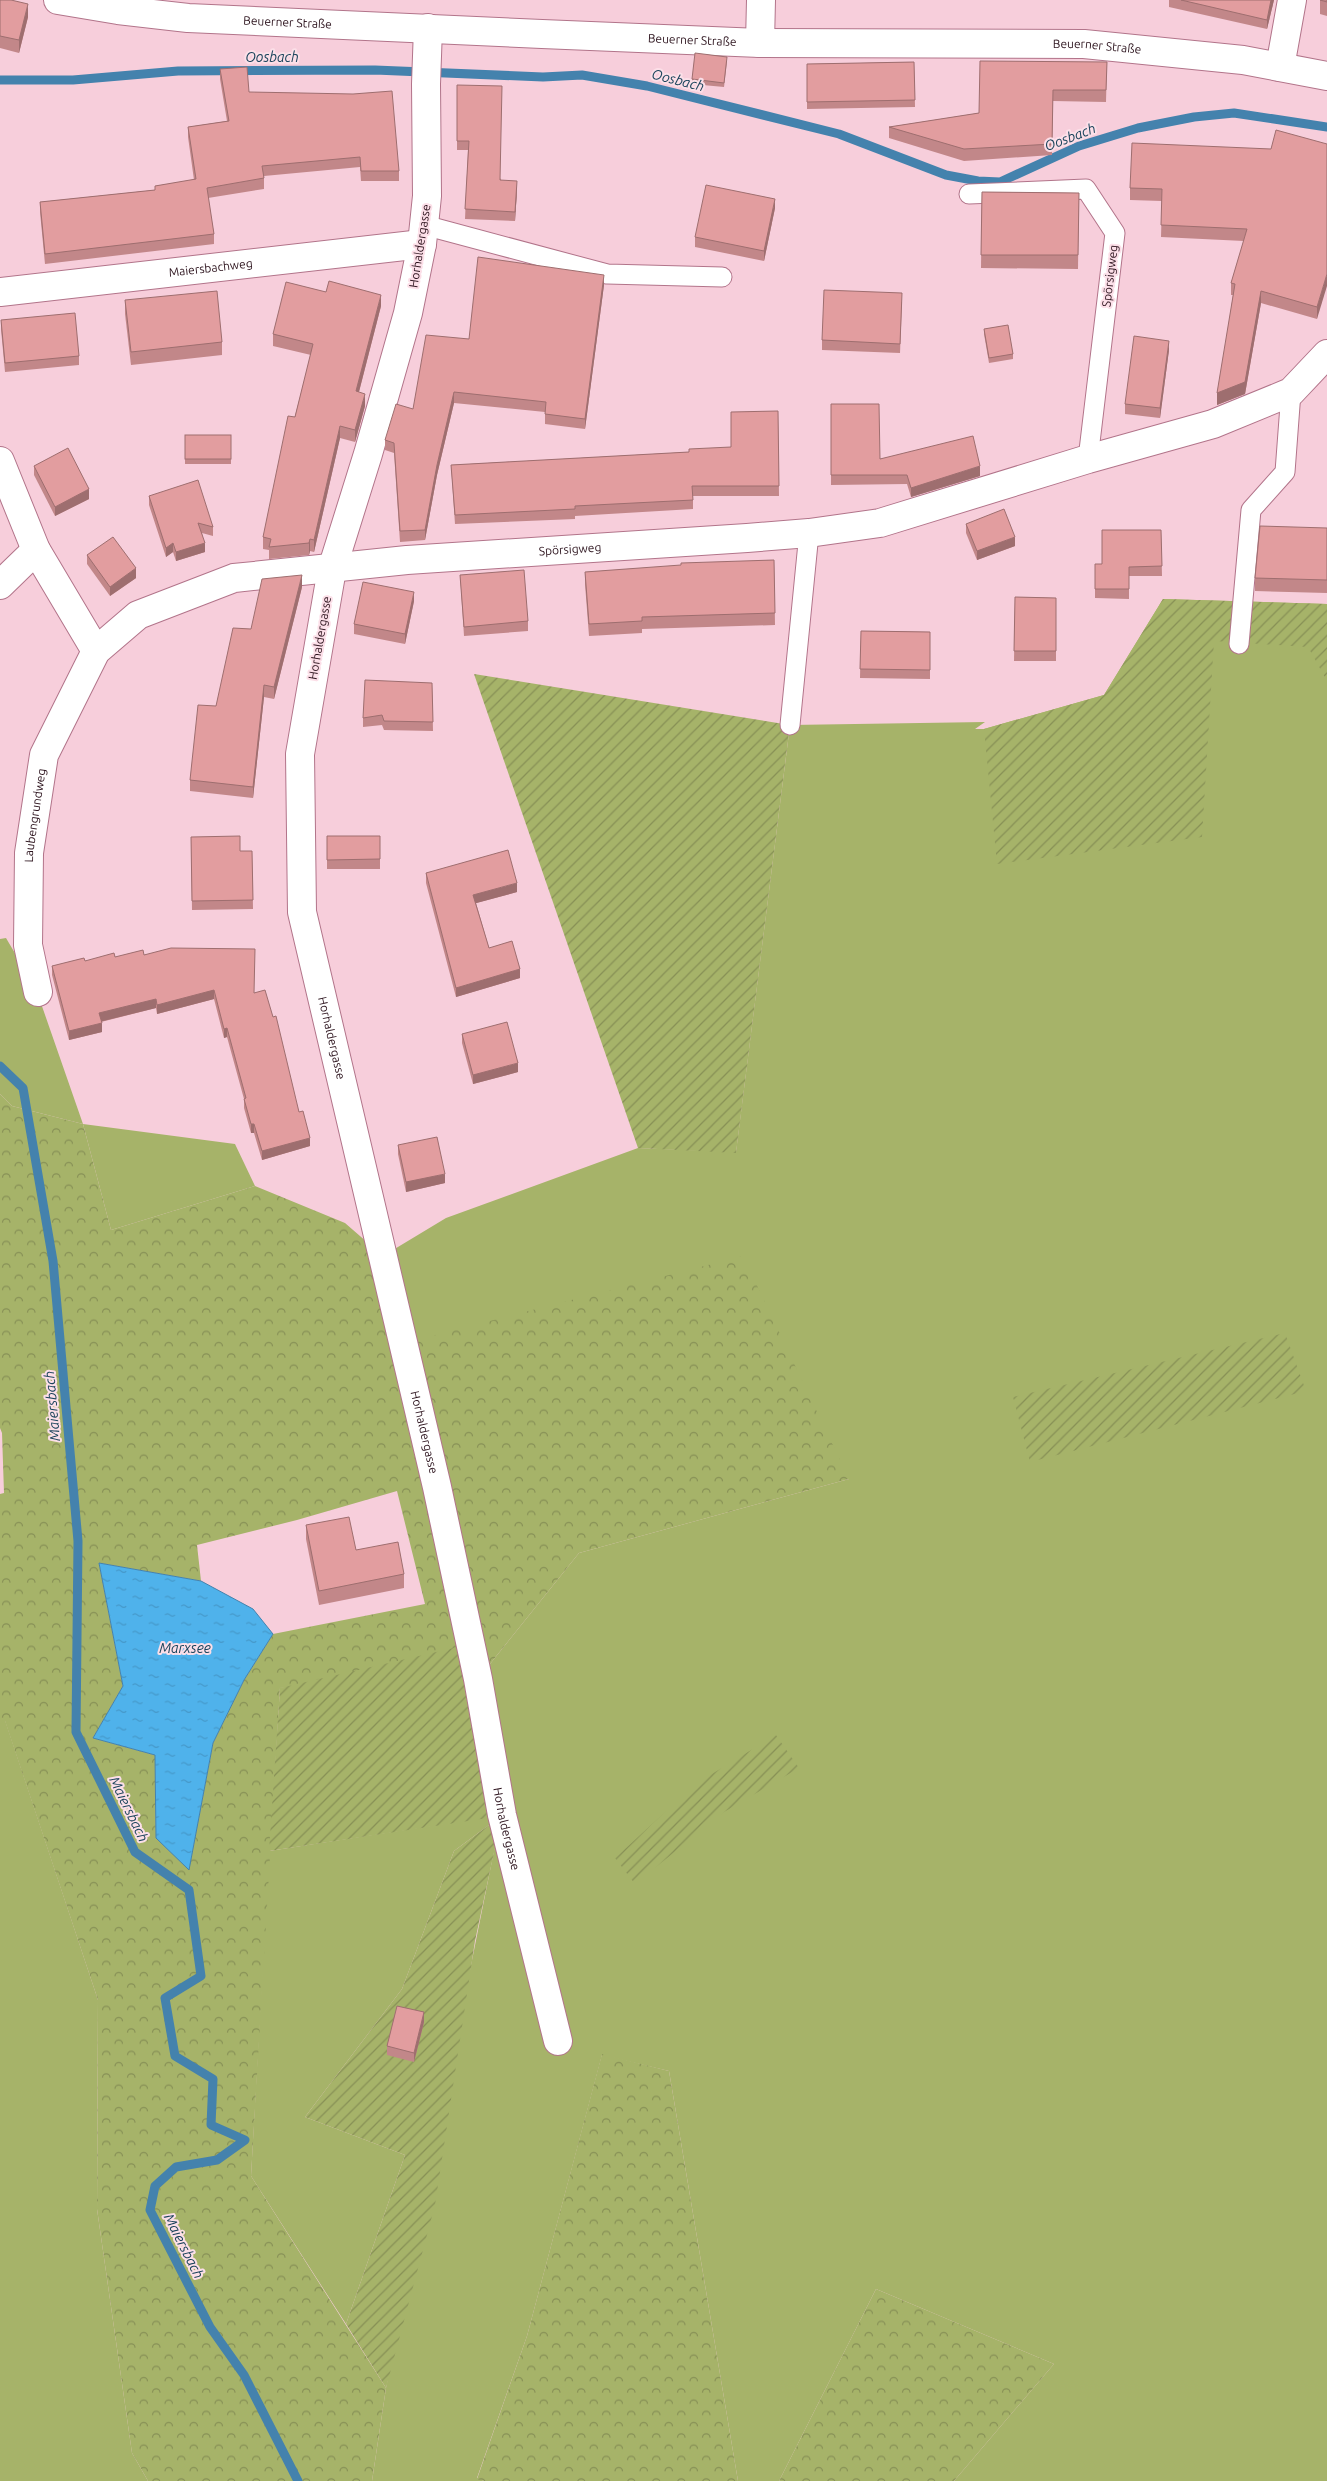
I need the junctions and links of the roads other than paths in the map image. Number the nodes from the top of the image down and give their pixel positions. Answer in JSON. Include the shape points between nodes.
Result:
{"nodes":[{"id":1,"x":58,"y":0,"type":"edge"},
{"id":2,"x":760,"y":0,"type":"edge"},
{"id":3,"x":1292,"y":0,"type":"edge"},
{"id":4,"x":427,"y":39,"type":"junction"},
{"id":5,"x":760,"y":43,"type":"junction"},
{"id":6,"x":1280,"y":67,"type":"junction"},
{"id":7,"x":1327,"y":76,"type":"edge"},
{"id":8,"x":969,"y":194,"type":"dead end"},
{"id":9,"x":423,"y":235,"type":"junction"},
{"id":10,"x":722,"y":277,"type":"dead end"},
{"id":11,"x":0,"y":292,"type":"edge"},
{"id":12,"x":1327,"y":354,"type":"edge"},
{"id":13,"x":1290,"y":392,"type":"junction"},
{"id":14,"x":1088,"y":459,"type":"junction"},
{"id":15,"x":0,"y":462,"type":"edge"},
{"id":16,"x":809,"y":533,"type":"junction"},
{"id":17,"x":36,"y":550,"type":"junction"},
{"id":18,"x":332,"y":569,"type":"junction"},
{"id":19,"x":0,"y":585,"type":"edge"},
{"id":20,"x":1239,"y":644,"type":"dead end"},
{"id":21,"x":96,"y":651,"type":"junction"},
{"id":22,"x":790,"y":724,"type":"dead end"},
{"id":23,"x":38,"y":992,"type":"dead end"},
{"id":24,"x":558,"y":2041,"type":"dead end"}],
"edges":[{"from":1,"to":4,"type":"street","name":"Beuerner Straße","via":[[188,18]]},
{"from":2,"to":5,"type":"street"},
{"from":3,"to":6,"type":"street"},
{"from":4,"to":5,"type":"street","name":"Beuerner Straße"},
{"from":4,"to":9,"type":"street","name":"Horhaldergasse","via":[[427,196]]},
{"from":5,"to":6,"type":"street","name":"Beuerner Straße","via":[[1084,44],[1243,60]]},
{"from":6,"to":7,"type":"street","name":"Beuerner Straße"},
{"from":8,"to":14,"type":"lane","name":"Spörsigweg","via":[[1086,189],[1115,233]]},
{"from":9,"to":10,"type":"lane","via":[[607,274]]},
{"from":9,"to":11,"type":"street","name":"Maiersbachweg"},
{"from":9,"to":18,"type":"street","name":"Horhaldergasse","via":[[408,313]]},
{"from":12,"to":13,"type":"street","name":"Spörsigweg"},
{"from":13,"to":14,"type":"street","name":"Spörsigweg","via":[[1213,424]]},
{"from":13,"to":20,"type":"lane","via":[[1285,472],[1251,510]]},
{"from":14,"to":16,"type":"street","name":"Spörsigweg","via":[[880,523]]},
{"from":15,"to":17,"type":"street"},
{"from":16,"to":18,"type":"street","name":"Spörsigweg","via":[[407,560]]},
{"from":16,"to":22,"type":"lane"},
{"from":17,"to":19,"type":"street"},
{"from":17,"to":21,"type":"street"},
{"from":18,"to":21,"type":"street","name":"Laubengrundweg","via":[[234,578],[138,615]]},
{"from":18,"to":24,"type":"street","name":"Horhaldergasse","via":[[300,754],[302,912],[437,1487],[478,1680],[502,1815]]},
{"from":21,"to":23,"type":"street","name":"Laubengrundweg","via":[[44,755],[29,853],[28,945]]}]}
